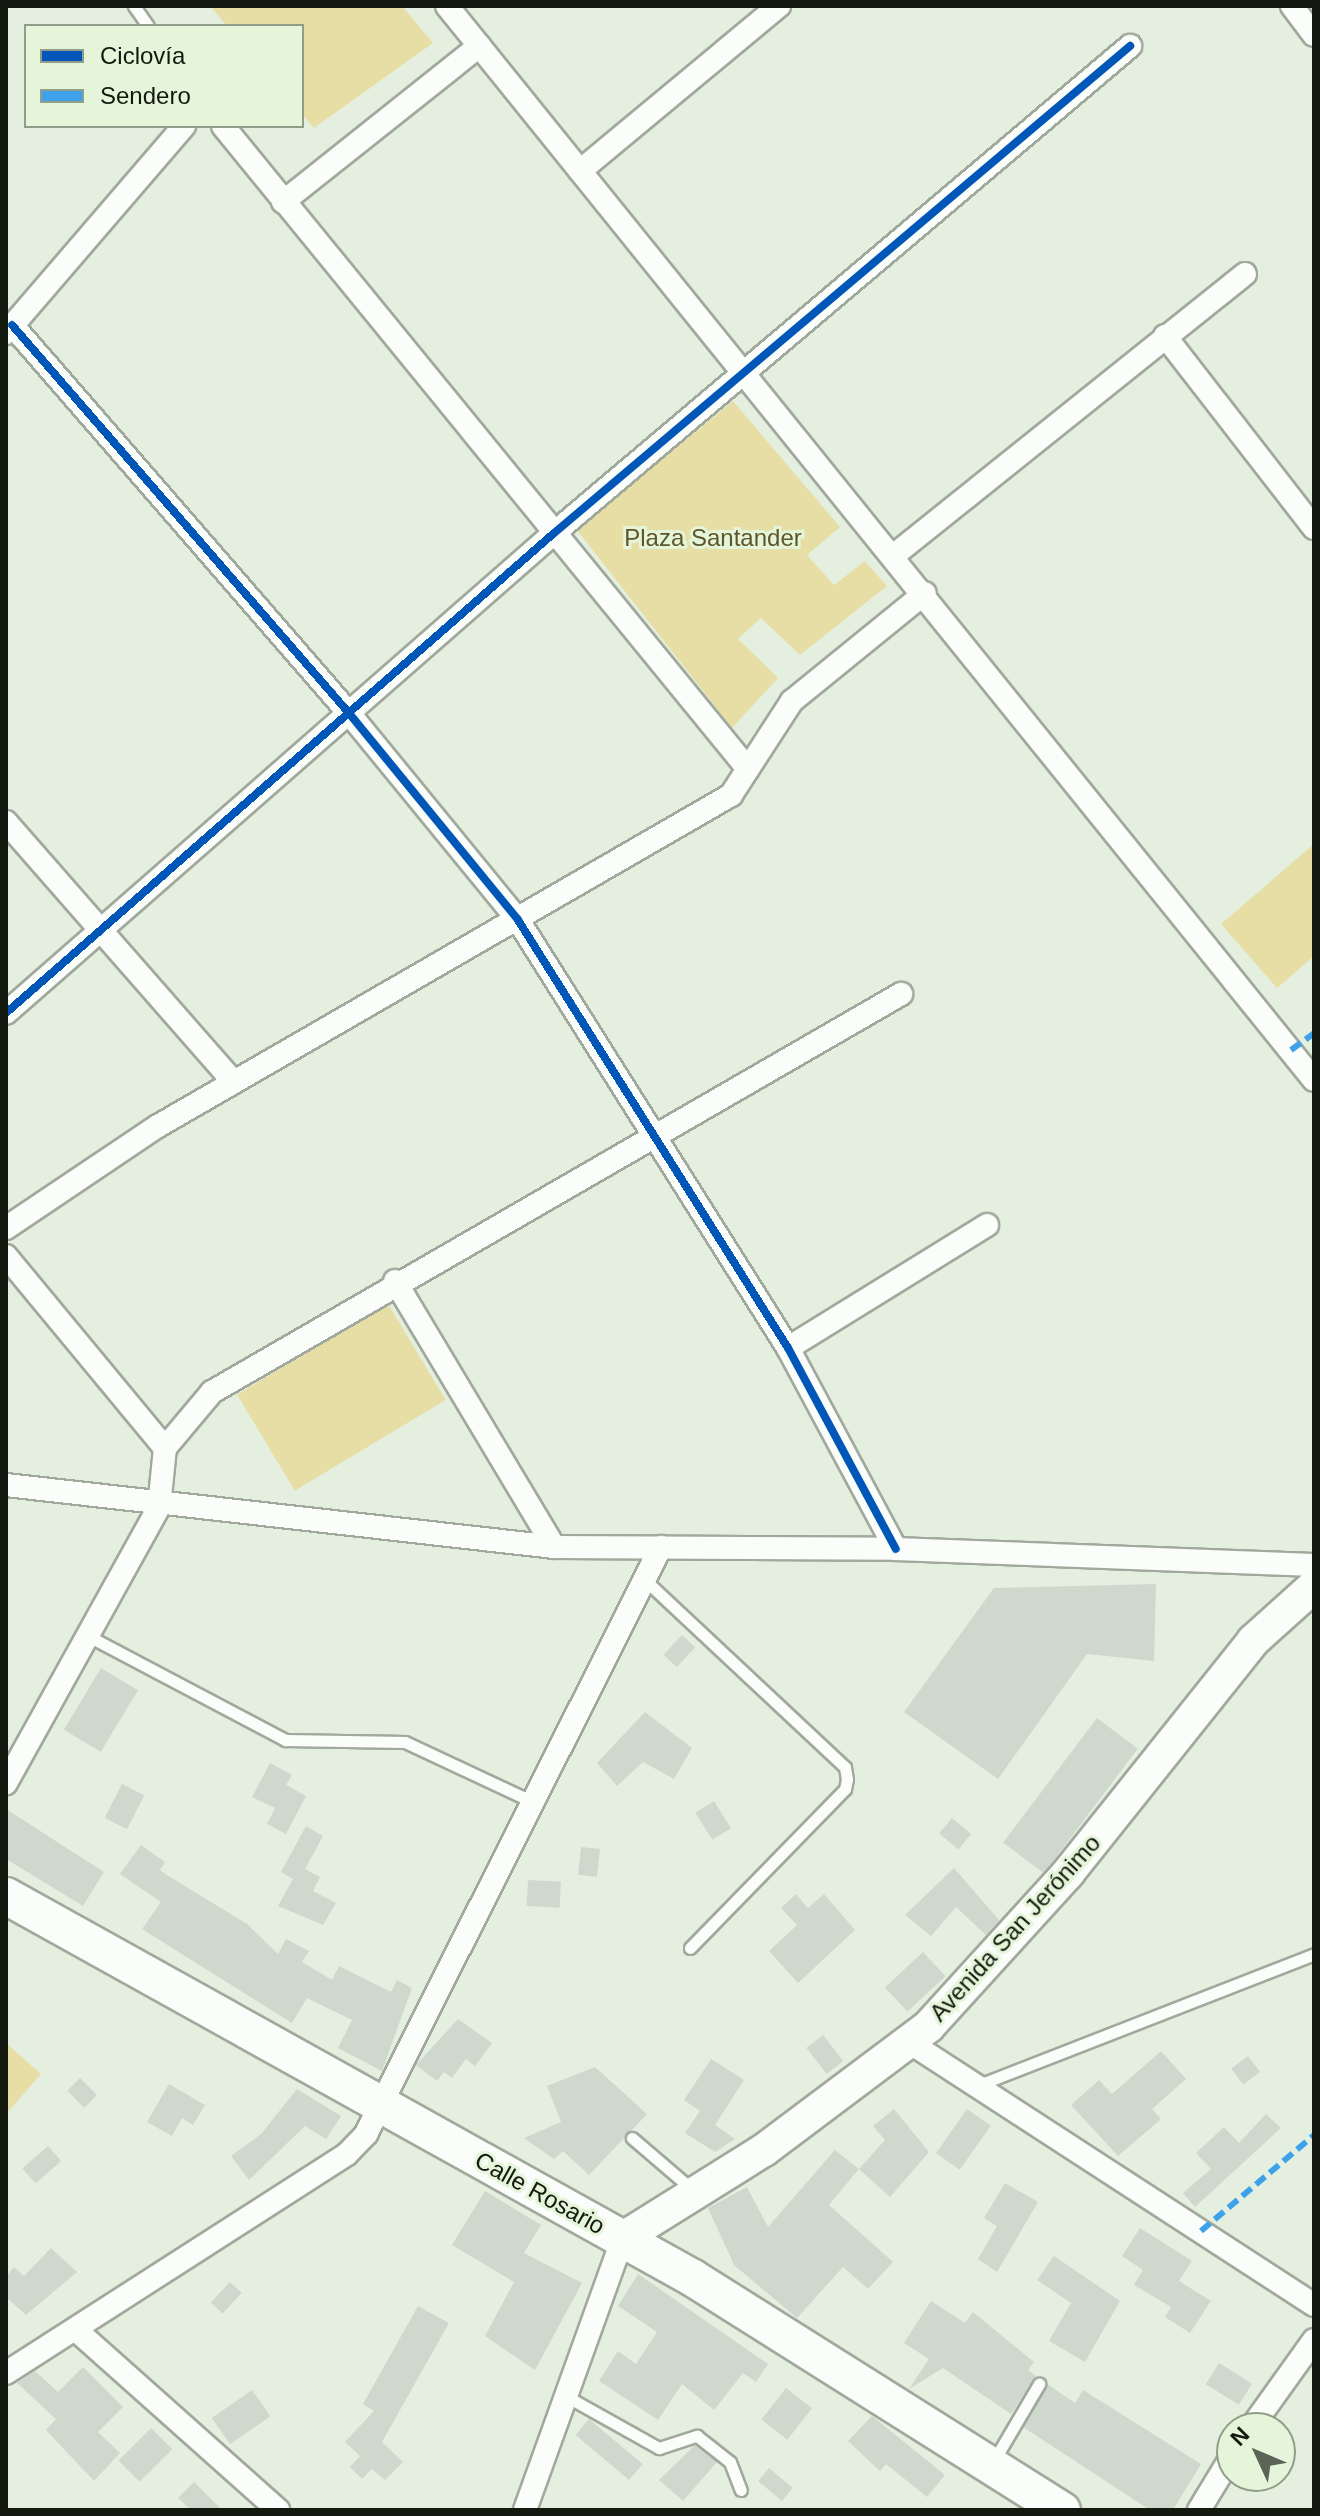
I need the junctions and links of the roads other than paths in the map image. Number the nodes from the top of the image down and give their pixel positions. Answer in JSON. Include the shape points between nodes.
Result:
{"nodes":[{"id":1,"x":134,"y":6,"type":"edge"},
{"id":2,"x":447,"y":6,"type":"edge"},
{"id":3,"x":779,"y":6,"type":"edge"},
{"id":4,"x":1292,"y":6,"type":"edge"},
{"id":5,"x":147,"y":24,"type":"edge"},
{"id":6,"x":1314,"y":35,"type":"edge"},
{"id":7,"x":479,"y":46,"type":"junction"},
{"id":8,"x":1130,"y":46,"type":"dead end"},
{"id":9,"x":182,"y":128,"type":"edge"},
{"id":10,"x":225,"y":128,"type":"edge"},
{"id":11,"x":580,"y":171,"type":"junction"},
{"id":12,"x":283,"y":202,"type":"junction"},
{"id":13,"x":1245,"y":274,"type":"dead end"},
{"id":14,"x":9,"y":329,"type":"edge"},
{"id":15,"x":1165,"y":336,"type":"junction"},
{"id":16,"x":744,"y":371,"type":"junction"},
{"id":17,"x":1314,"y":528,"type":"edge"},
{"id":18,"x":553,"y":534,"type":"junction"},
{"id":19,"x":893,"y":556,"type":"junction"},
{"id":20,"x":925,"y":593,"type":"junction"},
{"id":21,"x":348,"y":712,"type":"junction"},
{"id":22,"x":748,"y":769,"type":"junction"},
{"id":23,"x":6,"y":822,"type":"edge"},
{"id":24,"x":518,"y":920,"type":"junction"},
{"id":25,"x":99,"y":929,"type":"junction"},
{"id":26,"x":901,"y":994,"type":"dead end"},
{"id":27,"x":6,"y":1013,"type":"edge"},
{"id":28,"x":1314,"y":1080,"type":"edge"},
{"id":29,"x":234,"y":1082,"type":"junction"},
{"id":30,"x":660,"y":1136,"type":"junction"},
{"id":31,"x":987,"y":1225,"type":"dead end"},
{"id":32,"x":6,"y":1228,"type":"edge"},
{"id":33,"x":6,"y":1256,"type":"edge"},
{"id":34,"x":395,"y":1281,"type":"junction"},
{"id":35,"x":788,"y":1348,"type":"junction"},
{"id":36,"x":165,"y":1448,"type":"junction"},
{"id":37,"x":6,"y":1485,"type":"edge"},
{"id":38,"x":159,"y":1507,"type":"junction"},
{"id":39,"x":554,"y":1547,"type":"junction"},
{"id":40,"x":661,"y":1547,"type":"junction"},
{"id":41,"x":896,"y":1549,"type":"junction"},
{"id":42,"x":1314,"y":1565,"type":"edge"},
{"id":43,"x":645,"y":1580,"type":"junction"},
{"id":44,"x":1314,"y":1586,"type":"edge"},
{"id":45,"x":90,"y":1637,"type":"junction"},
{"id":46,"x":6,"y":1783,"type":"edge"},
{"id":47,"x":533,"y":1802,"type":"junction"},
{"id":48,"x":6,"y":1896,"type":"edge"},
{"id":49,"x":690,"y":1948,"type":"dead end"},
{"id":50,"x":1314,"y":1954,"type":"edge"},
{"id":51,"x":909,"y":2042,"type":"junction"},
{"id":52,"x":976,"y":2086,"type":"junction"},
{"id":53,"x":380,"y":2105,"type":"junction"},
{"id":54,"x":632,"y":2138,"type":"dead end"},
{"id":55,"x":694,"y":2192,"type":"junction"},
{"id":56,"x":623,"y":2238,"type":"junction"},
{"id":57,"x":1314,"y":2305,"type":"edge"},
{"id":58,"x":76,"y":2330,"type":"junction"},
{"id":59,"x":1314,"y":2340,"type":"edge"},
{"id":60,"x":6,"y":2373,"type":"edge"},
{"id":61,"x":1039,"y":2384,"type":"dead end"},
{"id":62,"x":564,"y":2394,"type":"junction"},
{"id":63,"x":1262,"y":2412,"type":"edge"},
{"id":64,"x":990,"y":2466,"type":"junction"},
{"id":65,"x":1216,"y":2482,"type":"edge"},
{"id":66,"x":741,"y":2490,"type":"dead end"},
{"id":67,"x":277,"y":2510,"type":"edge"},
{"id":68,"x":525,"y":2510,"type":"edge"},
{"id":69,"x":1062,"y":2510,"type":"edge"},
{"id":70,"x":1199,"y":2510,"type":"edge"}],
"edges":[{"from":1,"to":5,"type":"lane"},
{"from":2,"to":7,"type":"street"},
{"from":3,"to":11,"type":"street"},
{"from":4,"to":6,"type":"street"},
{"from":7,"to":11,"type":"street"},
{"from":7,"to":12,"type":"street"},
{"from":8,"to":16,"type":"street"},
{"from":9,"to":14,"type":"street"},
{"from":10,"to":12,"type":"street"},
{"from":11,"to":16,"type":"street"},
{"from":12,"to":18,"type":"street"},
{"from":13,"to":15,"type":"street"},
{"from":14,"to":21,"type":"street"},
{"from":15,"to":17,"type":"street"},
{"from":15,"to":19,"type":"street"},
{"from":16,"to":18,"type":"street"},
{"from":16,"to":19,"type":"street"},
{"from":18,"to":21,"type":"street"},
{"from":18,"to":22,"type":"street"},
{"from":19,"to":20,"type":"street"},
{"from":20,"to":22,"type":"street","via":[[792,701]]},
{"from":20,"to":28,"type":"street"},
{"from":21,"to":24,"type":"street"},
{"from":21,"to":25,"type":"street"},
{"from":22,"to":24,"type":"street","via":[[715,806]]},
{"from":23,"to":25,"type":"street"},
{"from":24,"to":29,"type":"street"},
{"from":24,"to":30,"type":"street"},
{"from":25,"to":27,"type":"street"},
{"from":25,"to":29,"type":"street"},
{"from":26,"to":30,"type":"street"},
{"from":29,"to":32,"type":"street"},
{"from":30,"to":34,"type":"street"},
{"from":30,"to":35,"type":"street"},
{"from":31,"to":35,"type":"street"},
{"from":33,"to":36,"type":"street"},
{"from":34,"to":36,"type":"street","via":[[212,1392]]},
{"from":34,"to":39,"type":"street"},
{"from":35,"to":41,"type":"street"},
{"from":36,"to":38,"type":"street"},
{"from":37,"to":38,"type":"street"},
{"from":38,"to":39,"type":"street"},
{"from":38,"to":45,"type":"street"},
{"from":39,"to":40,"type":"street"},
{"from":40,"to":41,"type":"street"},
{"from":40,"to":43,"type":"street"},
{"from":41,"to":42,"type":"street"},
{"from":43,"to":47,"type":"street"},
{"from":43,"to":49,"type":"lane","via":[[845,1767],[847,1779],[845,1789]]},
{"from":44,"to":51,"type":"street","name":"Avenida San Jerónimo","via":[[1253,1641],[980,1976]]},
{"from":45,"to":46,"type":"street"},
{"from":45,"to":47,"type":"lane","via":[[285,1740],[405,1742]]},
{"from":47,"to":53,"type":"street"},
{"from":48,"to":53,"type":"main road","name":"Calle Rosario"},
{"from":50,"to":52,"type":"lane"},
{"from":51,"to":52,"type":"street"},
{"from":51,"to":55,"type":"street","name":"Avenida San Jerónimo"},
{"from":52,"to":57,"type":"street"},
{"from":53,"to":56,"type":"main road","name":"Calle Rosario"},
{"from":53,"to":58,"type":"street","via":[[347,2154]]},
{"from":54,"to":55,"type":"lane"},
{"from":55,"to":56,"type":"street","name":"Avenida San Jerónimo"},
{"from":56,"to":62,"type":"street"},
{"from":56,"to":64,"type":"main road","name":"Calle Rosario"},
{"from":58,"to":60,"type":"street"},
{"from":58,"to":67,"type":"street"},
{"from":59,"to":63,"type":"street"},
{"from":61,"to":64,"type":"lane"},
{"from":62,"to":66,"type":"lane","via":[[659,2448],[697,2436],[730,2462]]},
{"from":62,"to":68,"type":"street"},
{"from":64,"to":69,"type":"main road","name":"Calle Rosario"},
{"from":65,"to":70,"type":"street"}]}
